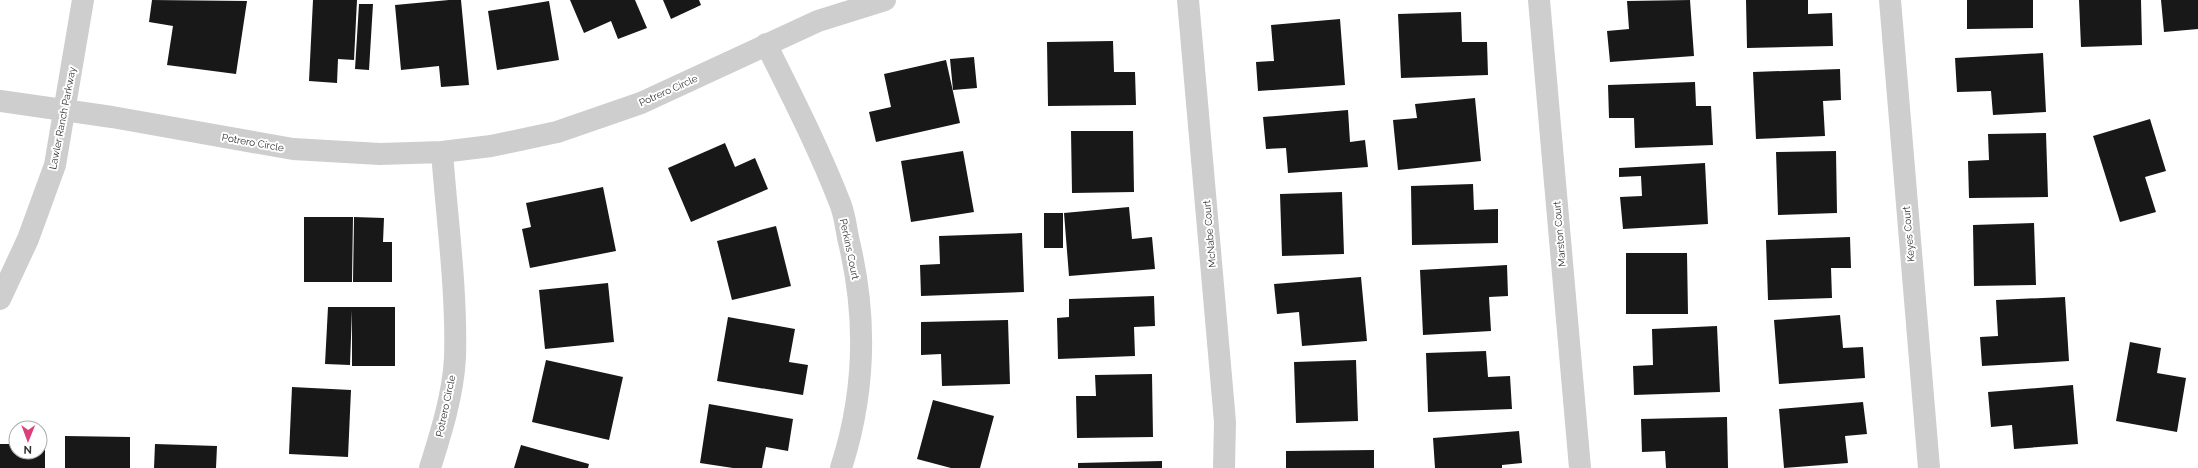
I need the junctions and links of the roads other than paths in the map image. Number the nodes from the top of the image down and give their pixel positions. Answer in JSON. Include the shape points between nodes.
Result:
{"nodes":[{"id":1,"x":83,"y":0,"type":"edge"},
{"id":2,"x":885,"y":0,"type":"edge"},
{"id":3,"x":1188,"y":0,"type":"edge"},
{"id":4,"x":1539,"y":0,"type":"edge"},
{"id":5,"x":1890,"y":0,"type":"edge"},
{"id":6,"x":766,"y":44,"type":"junction"},
{"id":7,"x":0,"y":101,"type":"edge"},
{"id":8,"x":65,"y":111,"type":"junction"},
{"id":9,"x":442,"y":152,"type":"junction"},
{"id":10,"x":0,"y":299,"type":"edge"},
{"id":11,"x":430,"y":468,"type":"edge"},
{"id":12,"x":841,"y":468,"type":"edge"},
{"id":13,"x":1224,"y":468,"type":"edge"},
{"id":14,"x":1580,"y":468,"type":"edge"},
{"id":15,"x":1929,"y":468,"type":"edge"}],
"edges":[{"from":1,"to":8,"type":"street","name":"Lawler Ranch Parkway"},
{"from":2,"to":6,"type":"street","name":"Potrero Circle","via":[[818,21]]},
{"from":3,"to":13,"type":"street","name":"McNabe Court","via":[[1224,414]]},
{"from":4,"to":14,"type":"street","name":"Marston Court"},
{"from":5,"to":15,"type":"street","name":"Keyes Court"},
{"from":6,"to":9,"type":"street","name":"Potrero Circle","via":[[641,103],[557,132],[491,146]]},
{"from":6,"to":12,"type":"street","name":"Perkins Court","via":[[840,205],[856,270],[862,337],[857,407]]},
{"from":7,"to":8,"type":"street","name":"Potrero Circle"},
{"from":8,"to":9,"type":"street","name":"Potrero Circle","via":[[293,149],[380,154]]},
{"from":8,"to":10,"type":"street","name":"Lawler Ranch Parkway","via":[[55,165],[28,239]]},
{"from":9,"to":11,"type":"street","name":"Potrero Circle","via":[[454,297],[455,360],[444,421]]}]}
